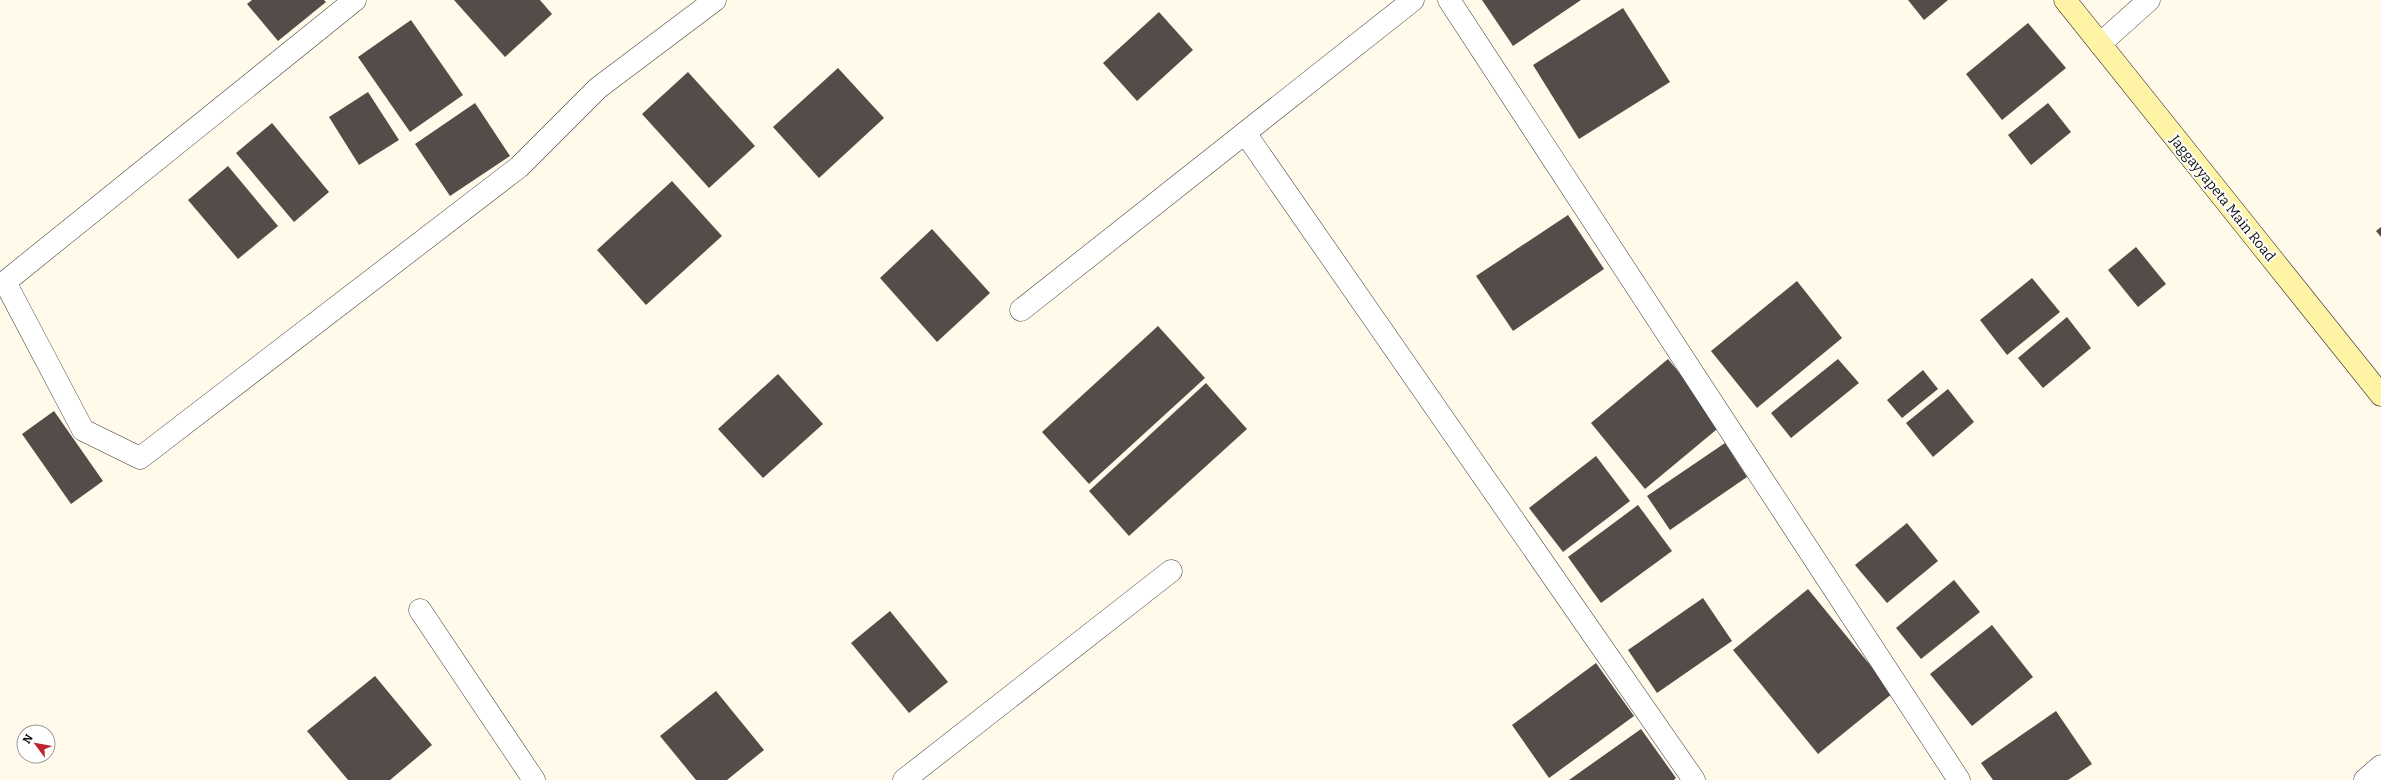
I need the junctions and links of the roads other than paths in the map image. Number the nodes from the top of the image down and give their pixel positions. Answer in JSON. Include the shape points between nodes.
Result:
{"nodes":[{"id":1,"x":355,"y":0,"type":"edge"},
{"id":2,"x":714,"y":0,"type":"edge"},
{"id":3,"x":1413,"y":0,"type":"edge"},
{"id":4,"x":1449,"y":0,"type":"edge"},
{"id":5,"x":2064,"y":0,"type":"edge"},
{"id":6,"x":2149,"y":0,"type":"edge"},
{"id":7,"x":2100,"y":44,"type":"junction"},
{"id":8,"x":1245,"y":133,"type":"junction"},
{"id":9,"x":1021,"y":310,"type":"dead end"},
{"id":10,"x":2381,"y":395,"type":"edge"},
{"id":11,"x":1171,"y":571,"type":"dead end"},
{"id":12,"x":420,"y":610,"type":"dead end"},
{"id":13,"x":2381,"y":766,"type":"edge"},
{"id":14,"x":534,"y":780,"type":"edge"},
{"id":15,"x":904,"y":780,"type":"edge"},
{"id":16,"x":1694,"y":780,"type":"edge"},
{"id":17,"x":1959,"y":780,"type":"edge"},
{"id":18,"x":2365,"y":780,"type":"edge"}],
"edges":[{"from":1,"to":2,"type":"street","via":[[5,282],[83,430],[140,458],[519,167],[598,88]]},
{"from":3,"to":8,"type":"street"},
{"from":4,"to":17,"type":"street"},
{"from":5,"to":7,"type":"main road","name":"Jaggayyapeta Main Road"},
{"from":6,"to":7,"type":"street"},
{"from":7,"to":10,"type":"main road","name":"Jaggayyapeta Main Road"},
{"from":8,"to":9,"type":"street"},
{"from":8,"to":16,"type":"street"},
{"from":11,"to":15,"type":"street"},
{"from":12,"to":14,"type":"street"},
{"from":13,"to":18,"type":"street"}]}
